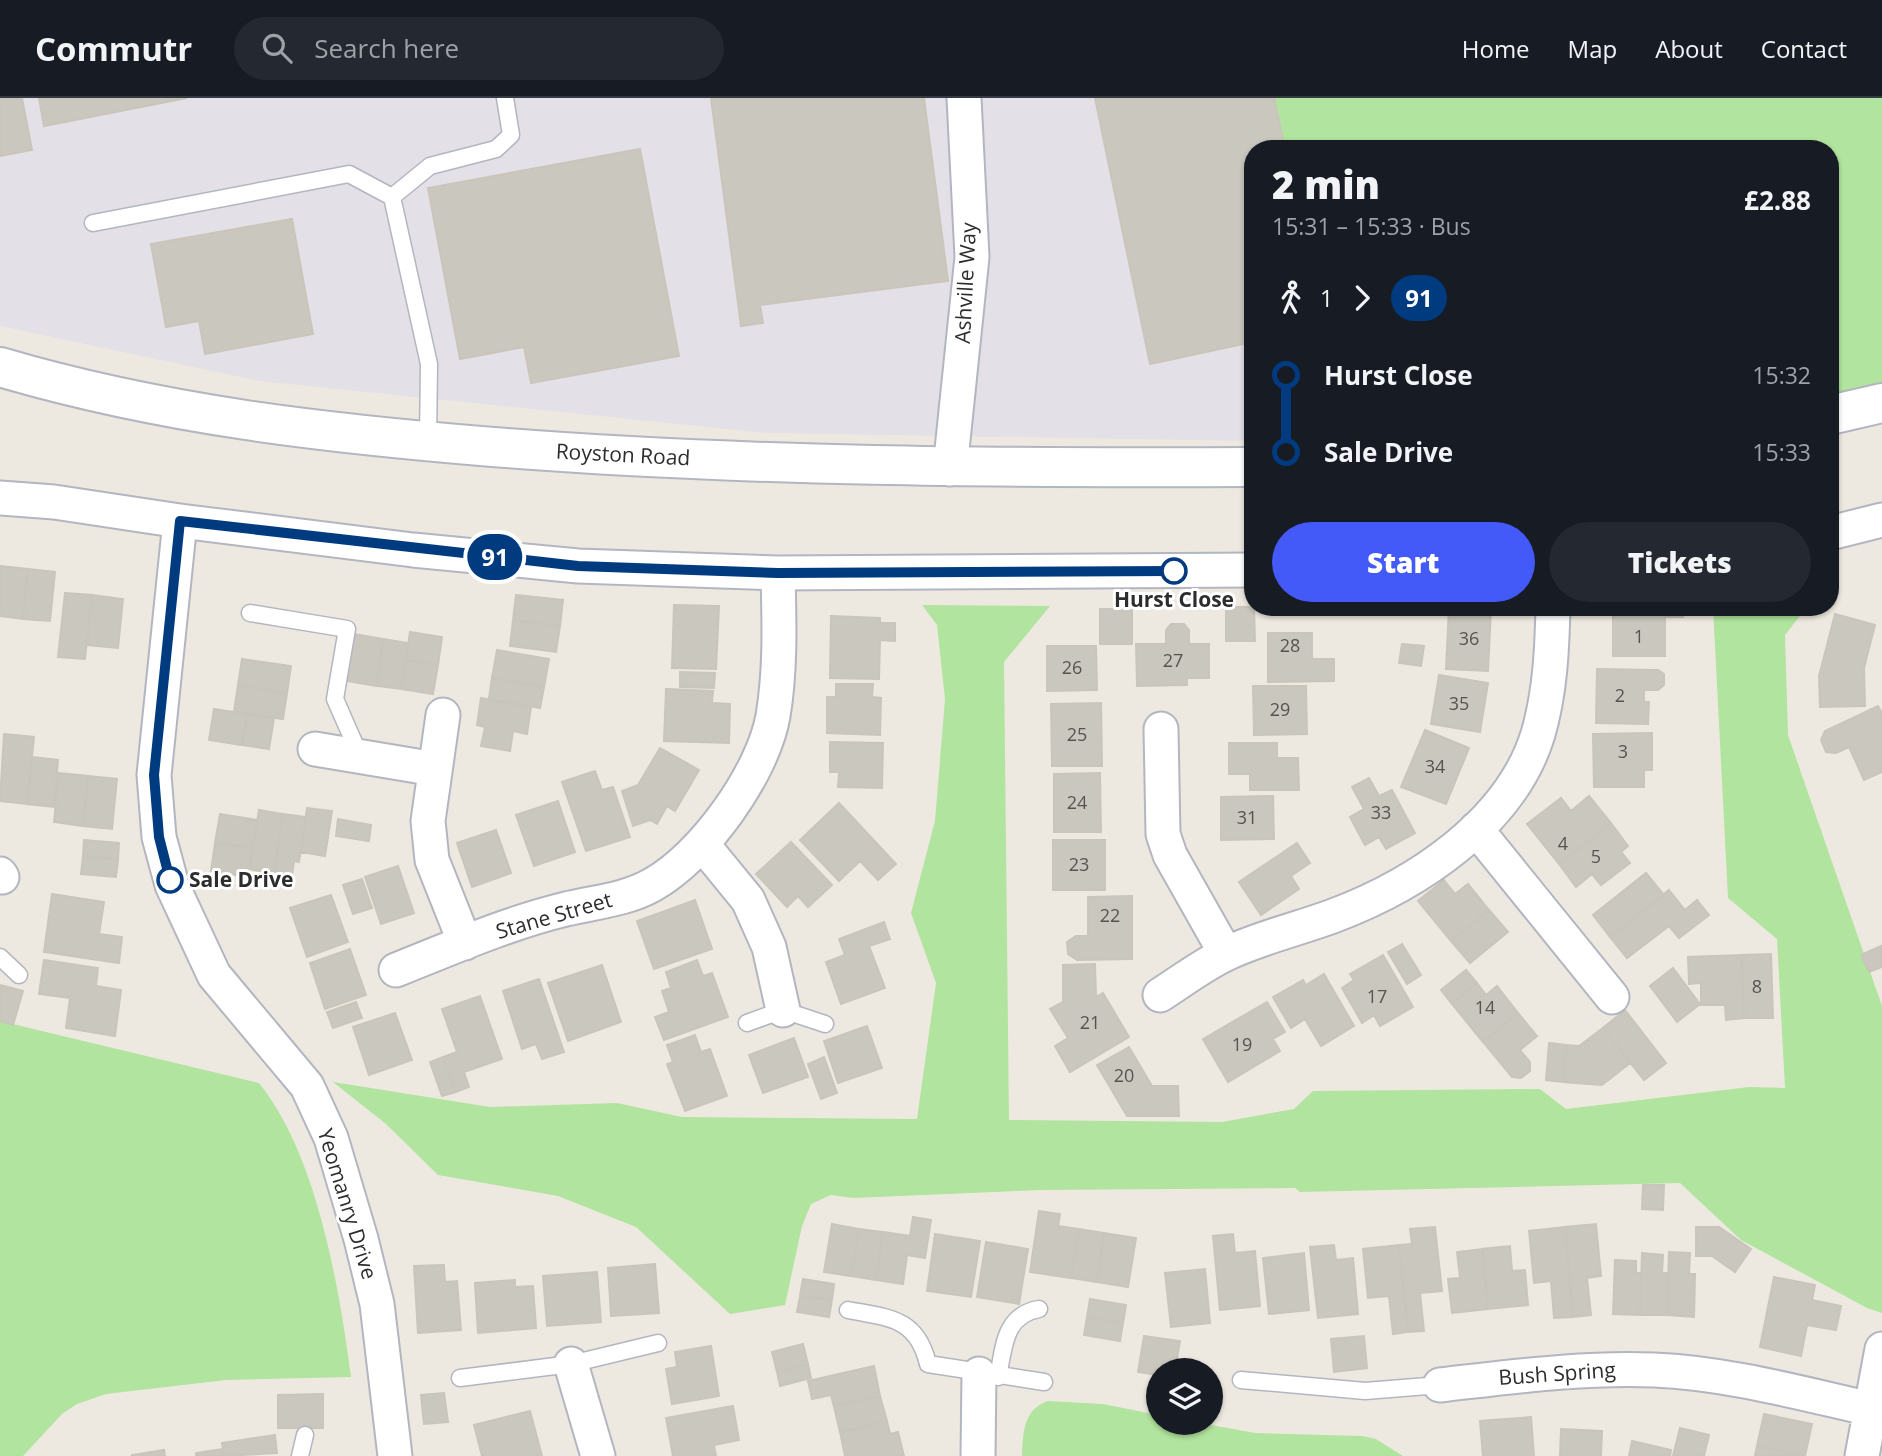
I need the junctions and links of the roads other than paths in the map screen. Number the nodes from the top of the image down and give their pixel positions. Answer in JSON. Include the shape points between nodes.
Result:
{"nodes":[{"id":1,"x":505,"y":98,"type":"edge"},
{"id":2,"x":964,"y":98,"type":"edge"},
{"id":3,"x":392,"y":197,"type":"junction"},
{"id":4,"x":93,"y":223,"type":"dead end"},
{"id":5,"x":0,"y":367,"type":"edge"},
{"id":6,"x":1882,"y":404,"type":"edge"},
{"id":7,"x":1839,"y":413,"type":"edge"},
{"id":8,"x":428,"y":442,"type":"junction"},
{"id":9,"x":1244,"y":467,"type":"edge"},
{"id":10,"x":950,"y":469,"type":"junction"},
{"id":11,"x":0,"y":498,"type":"edge"},
{"id":12,"x":1882,"y":520,"type":"edge"},
{"id":13,"x":180,"y":521,"type":"junction"},
{"id":14,"x":1839,"y":531,"type":"edge"},
{"id":15,"x":1244,"y":570,"type":"edge"},
{"id":16,"x":778,"y":573,"type":"junction"},
{"id":17,"x":250,"y":613,"type":"dead end"},
{"id":18,"x":1553,"y":616,"type":"edge"},
{"id":19,"x":443,"y":715,"type":"dead end"},
{"id":20,"x":1161,"y":729,"type":"dead end"},
{"id":21,"x":315,"y":749,"type":"dead end"},
{"id":22,"x":360,"y":756,"type":"junction"},
{"id":23,"x":435,"y":769,"type":"junction"},
{"id":24,"x":1476,"y":829,"type":"junction"},
{"id":25,"x":703,"y":845,"type":"junction"},
{"id":26,"x":465,"y":943,"type":"junction"},
{"id":27,"x":1226,"y":954,"type":"junction"},
{"id":28,"x":0,"y":957,"type":"edge"},
{"id":29,"x":396,"y":970,"type":"dead end"},
{"id":30,"x":19,"y":975,"type":"dead end"},
{"id":31,"x":1160,"y":995,"type":"dead end"},
{"id":32,"x":1612,"y":997,"type":"dead end"},
{"id":33,"x":783,"y":1010,"type":"junction"},
{"id":34,"x":747,"y":1023,"type":"dead end"},
{"id":35,"x":825,"y":1024,"type":"dead end"},
{"id":36,"x":1039,"y":1309,"type":"dead end"},
{"id":37,"x":848,"y":1310,"type":"dead end"},
{"id":38,"x":658,"y":1343,"type":"dead end"},
{"id":39,"x":1882,"y":1349,"type":"edge"},
{"id":40,"x":571,"y":1364,"type":"junction"},
{"id":41,"x":988,"y":1375,"type":"junction"},
{"id":42,"x":460,"y":1378,"type":"dead end"},
{"id":43,"x":1241,"y":1380,"type":"dead end"},
{"id":44,"x":1044,"y":1382,"type":"dead end"},
{"id":45,"x":1440,"y":1385,"type":"joint"},
{"id":46,"x":1871,"y":1409,"type":"junction"},
{"id":47,"x":305,"y":1435,"type":"dead end"},
{"id":48,"x":300,"y":1456,"type":"edge"},
{"id":49,"x":395,"y":1456,"type":"edge"},
{"id":50,"x":598,"y":1456,"type":"edge"},
{"id":51,"x":978,"y":1456,"type":"edge"},
{"id":52,"x":1862,"y":1456,"type":"edge"}],
"edges":[{"from":1,"to":3,"type":"lane","via":[[511,135],[496,149],[430,166]]},
{"from":2,"to":10,"type":"street","name":"Ashville Way","via":[[972,257]]},
{"from":3,"to":4,"type":"lane","via":[[349,174]]},
{"from":3,"to":8,"type":"lane","via":[[429,364]]},
{"from":5,"to":8,"type":"main road","name":"Royston Road","via":[[159,407],[293,429]]},
{"from":6,"to":7,"type":"main road"},
{"from":8,"to":10,"type":"main road","name":"Royston Road","via":[[580,454]]},
{"from":9,"to":10,"type":"main road","name":"Royston Road"},
{"from":11,"to":13,"type":"street"},
{"from":12,"to":14,"type":"street"},
{"from":13,"to":16,"type":"street","via":[[578,566]]},
{"from":13,"to":49,"type":"street","name":"Yeomanry Drive","via":[[154,775],[159,837],[172,886],[214,975],[307,1086],[331,1138],[377,1304]]},
{"from":15,"to":16,"type":"street"},
{"from":16,"to":25,"type":"street","name":"Stane Street","via":[[779,663],[772,719],[753,769]]},
{"from":17,"to":22,"type":"lane","via":[[347,629],[335,699]]},
{"from":18,"to":24,"type":"street","via":[[1550,675],[1537,736],[1503,800]]},
{"from":19,"to":23,"type":"street"},
{"from":20,"to":27,"type":"street","via":[[1163,834],[1170,855]]},
{"from":21,"to":22,"type":"street"},
{"from":22,"to":23,"type":"street"},
{"from":23,"to":26,"type":"street","via":[[428,821],[432,860]]},
{"from":24,"to":27,"type":"street","via":[[1425,869],[1371,900]]},
{"from":24,"to":32,"type":"street"},
{"from":25,"to":26,"type":"street","name":"Stane Street","via":[[653,885]]},
{"from":25,"to":33,"type":"street","via":[[748,900],[769,947]]},
{"from":26,"to":29,"type":"street","name":"Stane Street"},
{"from":27,"to":31,"type":"street"},
{"from":28,"to":30,"type":"lane"},
{"from":33,"to":34,"type":"lane"},
{"from":33,"to":35,"type":"lane"},
{"from":36,"to":41,"type":"lane","via":[[1025,1312],[1009,1326]]},
{"from":37,"to":41,"type":"lane","via":[[907,1326],[923,1344],[928,1364]]},
{"from":38,"to":40,"type":"lane"},
{"from":39,"to":46,"type":"street"},
{"from":40,"to":42,"type":"lane"},
{"from":40,"to":50,"type":"street"},
{"from":41,"to":44,"type":"lane"},
{"from":41,"to":51,"type":"street"},
{"from":43,"to":45,"type":"lane","name":"Bush Spring","via":[[1365,1391]]},
{"from":45,"to":46,"type":"street","name":"Bush Spring","via":[[1570,1371],[1658,1370],[1774,1387]]},
{"from":46,"to":52,"type":"street"},
{"from":47,"to":48,"type":"lane"}]}
